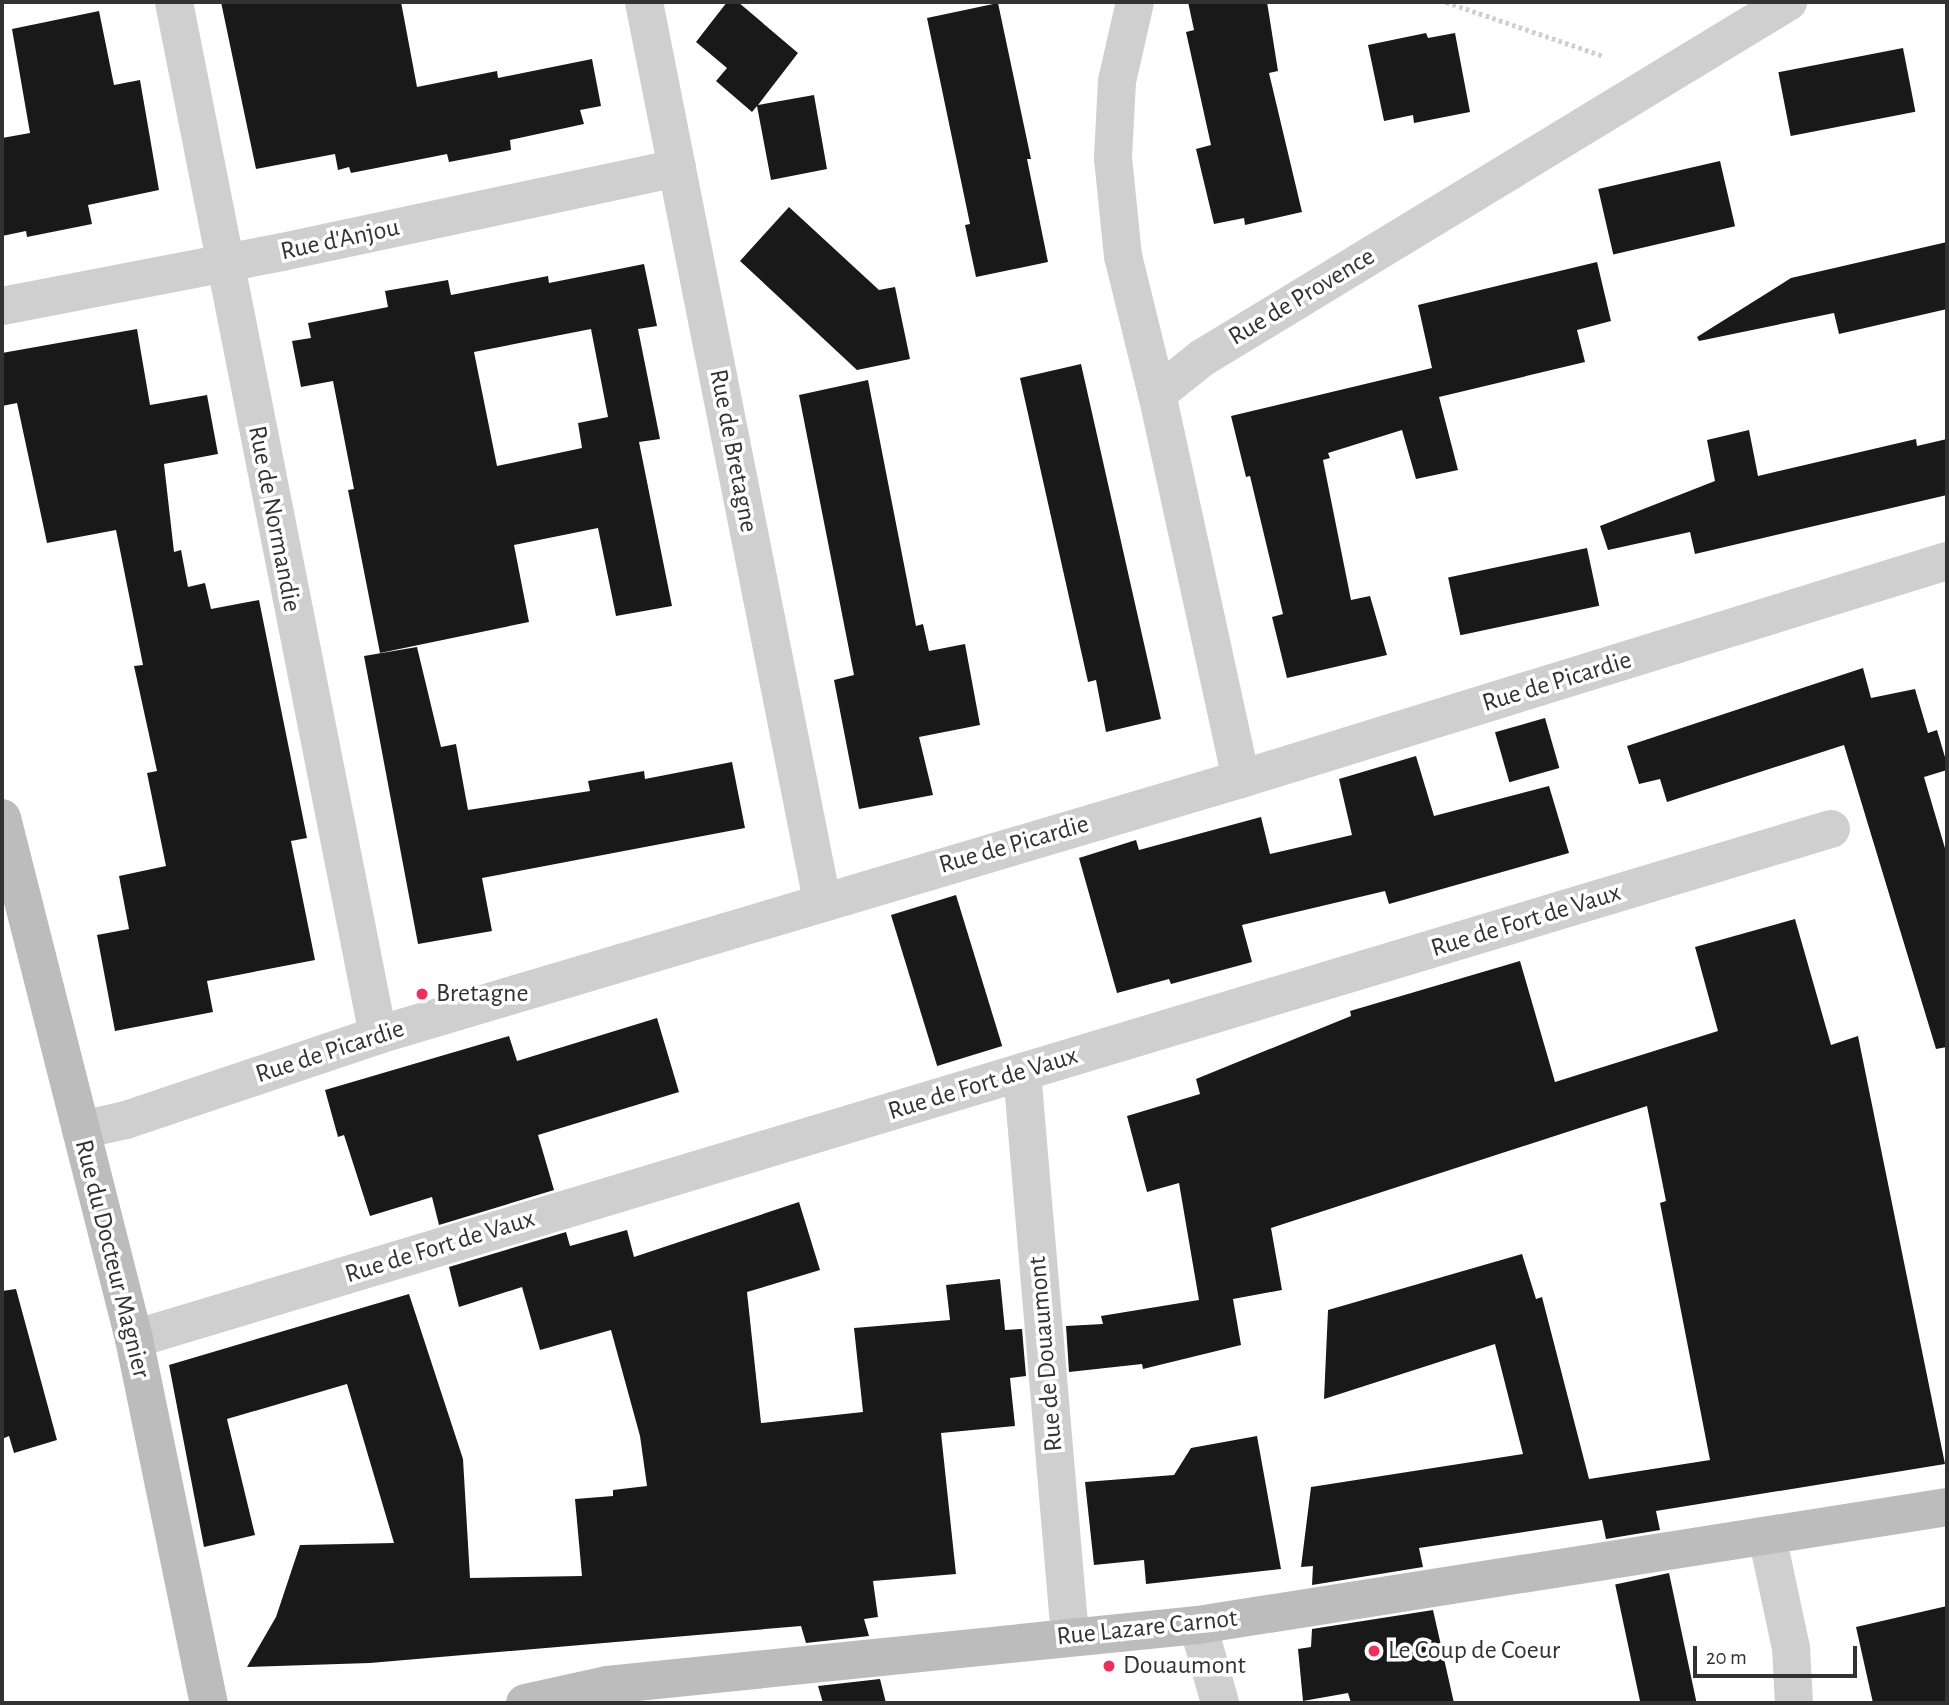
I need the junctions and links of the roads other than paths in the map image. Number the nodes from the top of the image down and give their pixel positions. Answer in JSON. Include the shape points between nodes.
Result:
{"nodes":[{"id":1,"x":174,"y":2,"type":"edge"},
{"id":2,"x":644,"y":2,"type":"edge"},
{"id":3,"x":1135,"y":2,"type":"edge"},
{"id":4,"x":1788,"y":2,"type":"edge"},
{"id":5,"x":677,"y":168,"type":"junction"},
{"id":6,"x":225,"y":262,"type":"junction"},
{"id":7,"x":2,"y":306,"type":"edge"},
{"id":8,"x":1157,"y":394,"type":"junction"},
{"id":9,"x":1947,"y":561,"type":"edge"},
{"id":10,"x":1241,"y":779,"type":"junction"},
{"id":11,"x":2,"y":818,"type":"edge"},
{"id":12,"x":1831,"y":829,"type":"dead end"},
{"id":13,"x":822,"y":901,"type":"junction"},
{"id":14,"x":378,"y":1035,"type":"junction"},
{"id":15,"x":1022,"y":1072,"type":"junction"},
{"id":16,"x":81,"y":1130,"type":"junction"},
{"id":17,"x":134,"y":1339,"type":"junction"},
{"id":18,"x":1947,"y":1507,"type":"edge"},
{"id":19,"x":1767,"y":1536,"type":"junction"},
{"id":20,"x":1198,"y":1625,"type":"junction"},
{"id":21,"x":1069,"y":1636,"type":"junction"},
{"id":22,"x":209,"y":1703,"type":"edge"},
{"id":23,"x":525,"y":1703,"type":"edge"},
{"id":24,"x":1220,"y":1703,"type":"edge"},
{"id":25,"x":1794,"y":1703,"type":"edge"}],
"edges":[{"from":1,"to":6,"type":"street","name":"Rue de Normandie"},
{"from":2,"to":5,"type":"street","name":"Rue de Bretagne"},
{"from":3,"to":8,"type":"street","via":[[1118,81],[1113,158],[1123,257]]},
{"from":4,"to":8,"type":"street","name":"Rue de Provence","via":[[1202,358]]},
{"from":5,"to":6,"type":"street","name":"Rue d'Anjou"},
{"from":5,"to":13,"type":"street","name":"Rue de Bretagne"},
{"from":6,"to":7,"type":"street","name":"Rue d'Anjou"},
{"from":6,"to":14,"type":"street","name":"Rue de Normandie"},
{"from":8,"to":10,"type":"street"},
{"from":9,"to":10,"type":"street","name":"Rue de Picardie"},
{"from":10,"to":13,"type":"street","name":"Rue de Picardie"},
{"from":11,"to":16,"type":"street","name":"Rue du Docteur Magnier"},
{"from":12,"to":15,"type":"street","name":"Rue de Fort de Vaux"},
{"from":13,"to":14,"type":"street","name":"Rue de Picardie"},
{"from":14,"to":16,"type":"street","name":"Rue de Picardie","via":[[126,1120]]},
{"from":15,"to":17,"type":"street","name":"Rue de Fort de Vaux"},
{"from":15,"to":21,"type":"street","name":"Rue de Douaumont"},
{"from":16,"to":17,"type":"street","name":"Rue du Docteur Magnier"},
{"from":17,"to":22,"type":"street","name":"Rue du Docteur Magnier"},
{"from":18,"to":19,"type":"street","name":"Rue Lazare Carnot"},
{"from":19,"to":20,"type":"street","name":"Rue Lazare Carnot"},
{"from":19,"to":25,"type":"street","via":[[1791,1648]]},
{"from":20,"to":21,"type":"street","name":"Rue Lazare Carnot"},
{"from":20,"to":24,"type":"street"},
{"from":21,"to":23,"type":"street","name":"Rue Lazare Carnot","via":[[607,1685]]}]}
